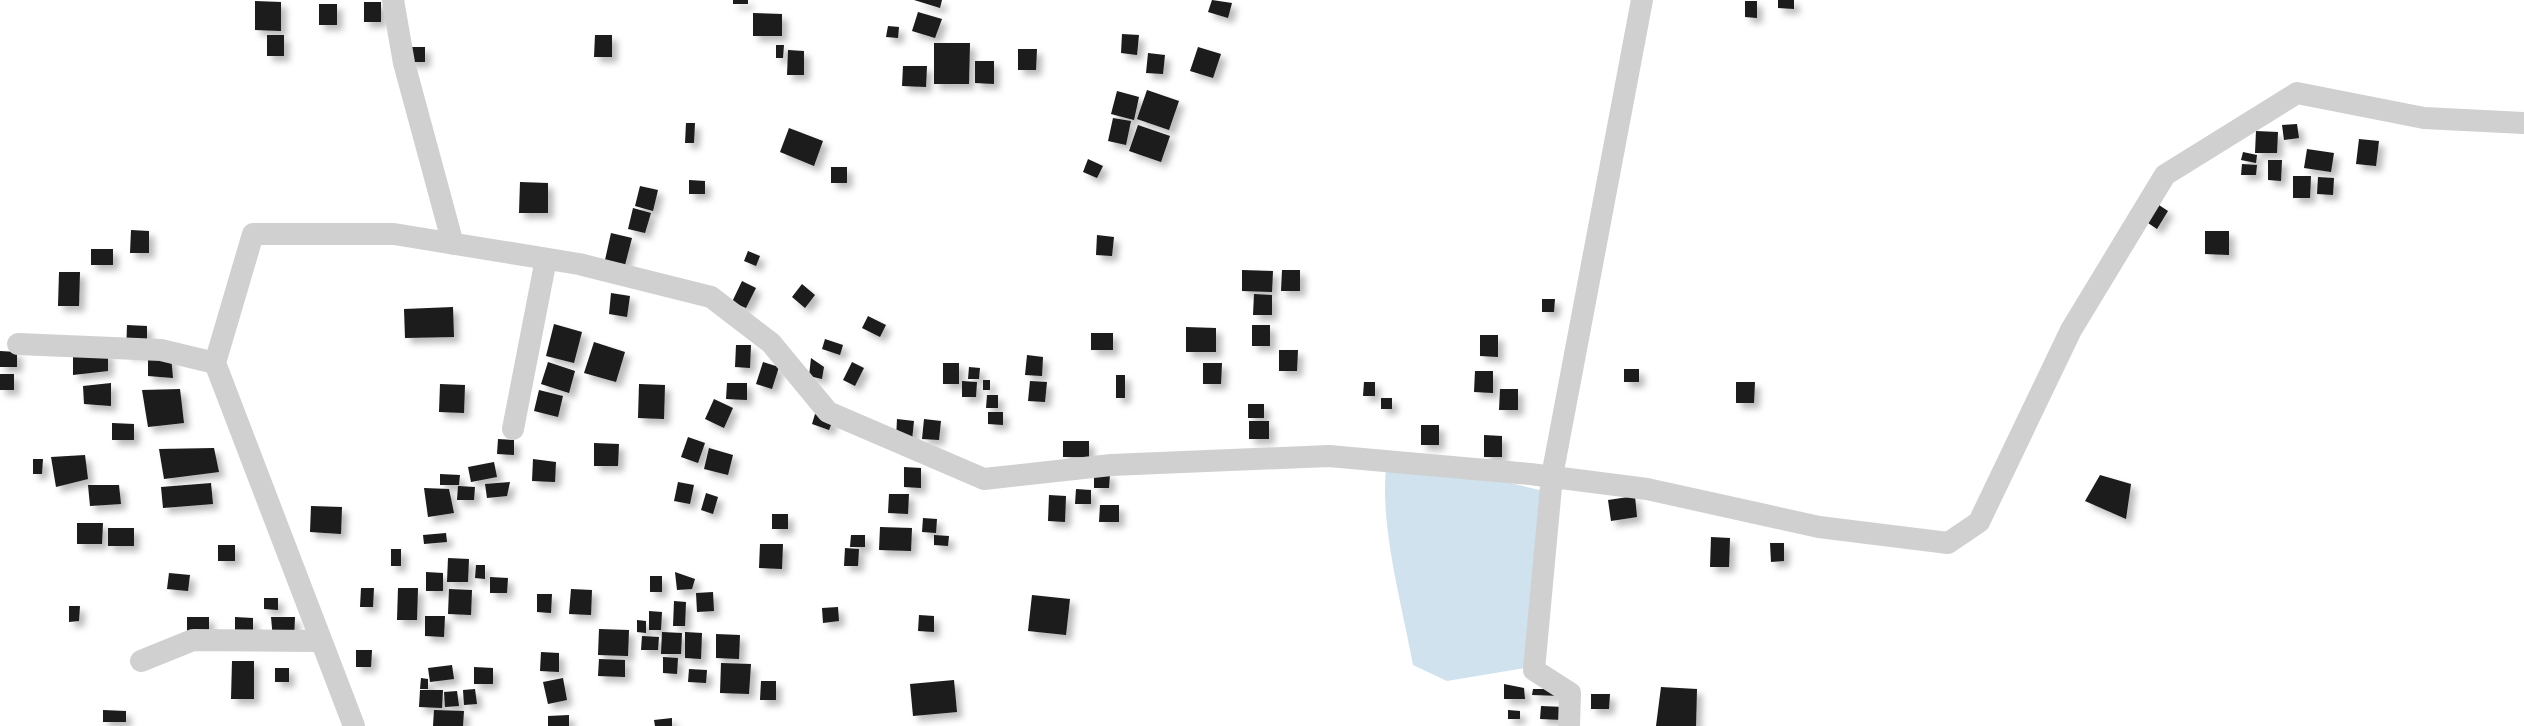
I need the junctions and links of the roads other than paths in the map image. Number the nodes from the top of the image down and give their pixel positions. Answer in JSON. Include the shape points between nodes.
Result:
{"nodes":[{"id":1,"x":393,"y":0,"type":"edge"},
{"id":2,"x":1642,"y":0,"type":"edge"},
{"id":3,"x":2524,"y":123,"type":"edge"},
{"id":4,"x":453,"y":244,"type":"junction"},
{"id":5,"x":546,"y":259,"type":"junction"},
{"id":6,"x":18,"y":344,"type":"dead end"},
{"id":7,"x":215,"y":363,"type":"junction"},
{"id":8,"x":513,"y":429,"type":"dead end"},
{"id":9,"x":1552,"y":476,"type":"junction"},
{"id":10,"x":321,"y":641,"type":"junction"},
{"id":11,"x":141,"y":661,"type":"dead end"},
{"id":12,"x":354,"y":726,"type":"edge"},
{"id":13,"x":1569,"y":726,"type":"edge"}],
"edges":[{"from":1,"to":4,"type":"street","via":[[404,63]]},
{"from":2,"to":9,"type":"street"},
{"from":3,"to":9,"type":"street","via":[[2424,118],[2297,93],[2165,175],[2072,330],[1979,522],[1948,543],[1819,526],[1647,489]]},
{"from":4,"to":5,"type":"street"},
{"from":4,"to":7,"type":"street","via":[[394,234],[254,234]]},
{"from":5,"to":8,"type":"street"},
{"from":5,"to":9,"type":"street","via":[[711,297],[771,343],[828,412],[984,479],[1111,465],[1329,456]]},
{"from":6,"to":7,"type":"street","via":[[161,350]]},
{"from":7,"to":10,"type":"street"},
{"from":9,"to":13,"type":"street","via":[[1533,670],[1570,693]]},
{"from":10,"to":11,"type":"street","via":[[193,640]]},
{"from":10,"to":12,"type":"street"}]}
